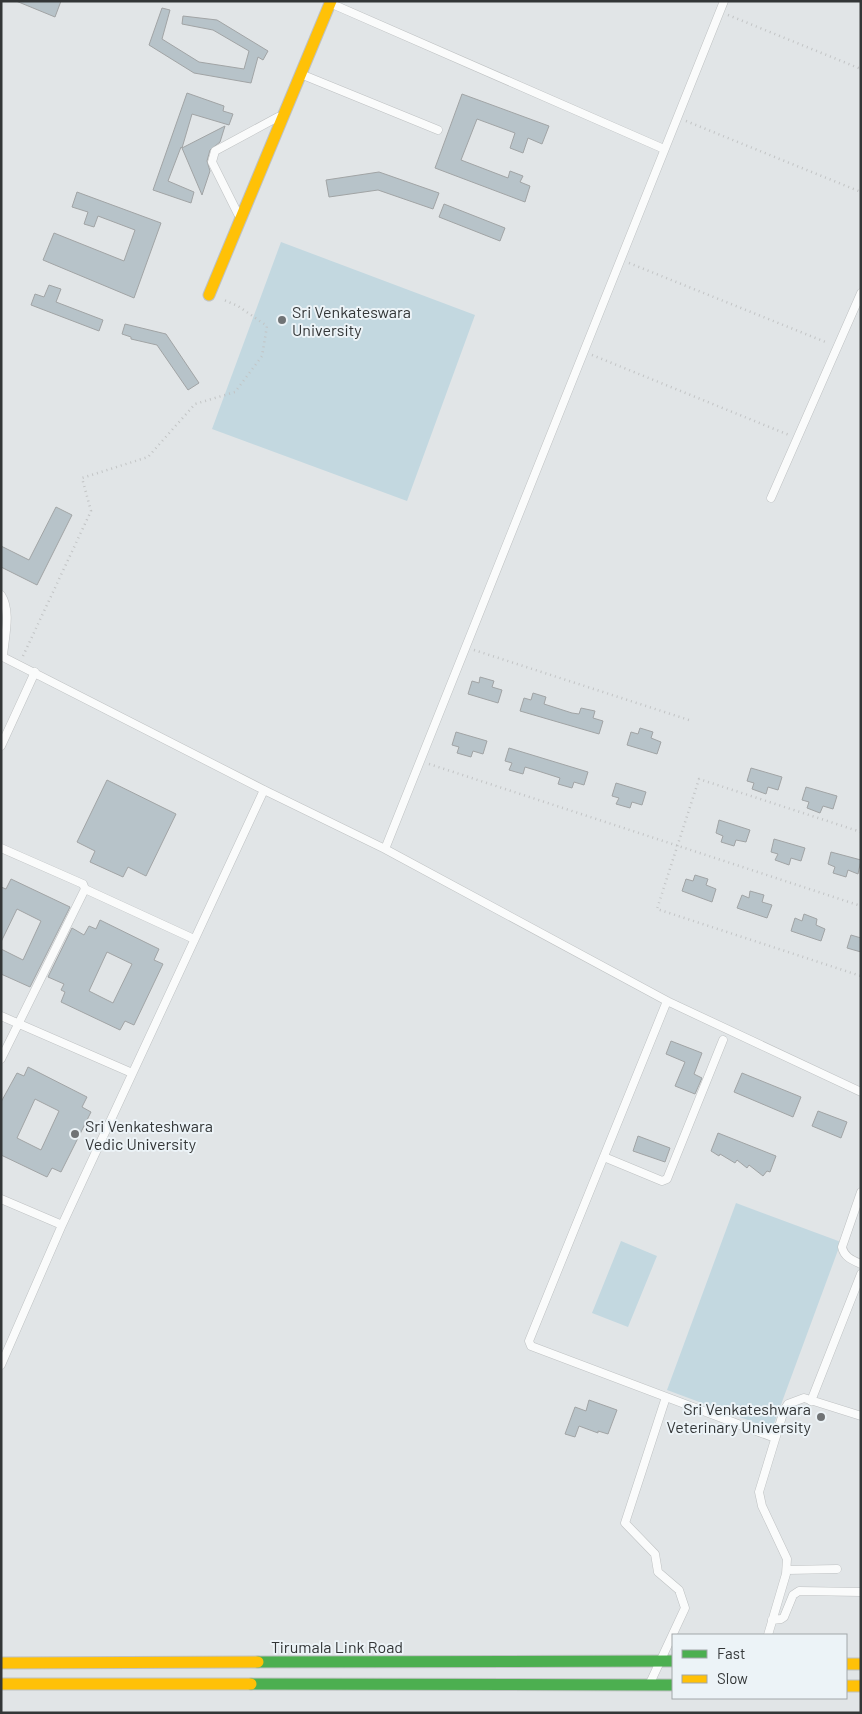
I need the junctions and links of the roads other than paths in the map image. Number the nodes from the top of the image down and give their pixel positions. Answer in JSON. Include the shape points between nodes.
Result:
{"nodes":[{"id":1,"x":724,"y":1,"type":"edge"},
{"id":2,"x":329,"y":2,"type":"edge"},
{"id":3,"x":301,"y":74,"type":"junction"},
{"id":4,"x":284,"y":114,"type":"junction"},
{"id":5,"x":438,"y":130,"type":"dead end"},
{"id":6,"x":664,"y":150,"type":"junction"},
{"id":7,"x":241,"y":219,"type":"junction"},
{"id":8,"x":861,"y":293,"type":"edge"},
{"id":9,"x":209,"y":295,"type":"road end"},
{"id":10,"x":771,"y":498,"type":"dead end"},
{"id":11,"x":1,"y":595,"type":"edge"},
{"id":12,"x":2,"y":656,"type":"edge"},
{"id":13,"x":35,"y":672,"type":"junction"},
{"id":14,"x":1,"y":746,"type":"edge"},
{"id":15,"x":264,"y":790,"type":"junction"},
{"id":16,"x":1,"y":848,"type":"edge"},
{"id":17,"x":386,"y":849,"type":"junction"},
{"id":18,"x":85,"y":889,"type":"junction"},
{"id":19,"x":194,"y":940,"type":"junction"},
{"id":20,"x":667,"y":1001,"type":"junction"},
{"id":21,"x":1,"y":1016,"type":"edge"},
{"id":22,"x":19,"y":1023,"type":"junction"},
{"id":23,"x":724,"y":1040,"type":"dead end"},
{"id":24,"x":1,"y":1059,"type":"edge"},
{"id":25,"x":132,"y":1073,"type":"junction"},
{"id":26,"x":861,"y":1092,"type":"edge"},
{"id":27,"x":604,"y":1158,"type":"junction"},
{"id":28,"x":861,"y":1192,"type":"edge"},
{"id":29,"x":1,"y":1199,"type":"edge"},
{"id":30,"x":62,"y":1225,"type":"junction"},
{"id":31,"x":861,"y":1264,"type":"edge"},
{"id":32,"x":861,"y":1274,"type":"edge"},
{"id":33,"x":1,"y":1365,"type":"edge"},
{"id":34,"x":666,"y":1397,"type":"junction"},
{"id":35,"x":811,"y":1401,"type":"junction"},
{"id":36,"x":861,"y":1416,"type":"edge"},
{"id":37,"x":775,"y":1438,"type":"junction"},
{"id":38,"x":837,"y":1569,"type":"dead end"},
{"id":39,"x":787,"y":1570,"type":"junction"},
{"id":40,"x":782,"y":1588,"type":"junction"},
{"id":41,"x":799,"y":1591,"type":"junction"},
{"id":42,"x":861,"y":1592,"type":"edge"},
{"id":43,"x":772,"y":1620,"type":"junction"},
{"id":44,"x":673,"y":1634,"type":"edge"},
{"id":45,"x":768,"y":1634,"type":"edge"},
{"id":46,"x":672,"y":1636,"type":"edge"},
{"id":47,"x":661,"y":1660,"type":"junction"},
{"id":48,"x":672,"y":1661,"type":"edge"},
{"id":49,"x":1,"y":1663,"type":"edge"},
{"id":50,"x":847,"y":1664,"type":"edge"},
{"id":51,"x":861,"y":1664,"type":"edge"},
{"id":52,"x":1,"y":1684,"type":"edge"},
{"id":53,"x":649,"y":1685,"type":"junction"},
{"id":54,"x":672,"y":1685,"type":"edge"},
{"id":55,"x":847,"y":1686,"type":"edge"},
{"id":56,"x":861,"y":1686,"type":"edge"}],
"edges":[{"from":1,"to":6,"type":"lane"},
{"from":2,"to":3,"type":"street"},
{"from":2,"to":6,"type":"lane"},
{"from":3,"to":4,"type":"street"},
{"from":3,"to":5,"type":"lane"},
{"from":4,"to":7,"type":"street"},
{"from":4,"to":7,"type":"lane","via":[[216,151],[212,162]]},
{"from":6,"to":17,"type":"lane"},
{"from":7,"to":9,"type":"street"},
{"from":8,"to":10,"type":"lane"},
{"from":11,"to":12,"type":"lane","via":[[7,612]]},
{"from":12,"to":13,"type":"lane"},
{"from":13,"to":14,"type":"lane"},
{"from":13,"to":15,"type":"lane"},
{"from":15,"to":17,"type":"lane"},
{"from":15,"to":19,"type":"lane"},
{"from":16,"to":18,"type":"lane","via":[[83,884]]},
{"from":17,"to":20,"type":"lane"},
{"from":18,"to":19,"type":"lane"},
{"from":18,"to":22,"type":"lane"},
{"from":19,"to":25,"type":"lane"},
{"from":20,"to":26,"type":"lane"},
{"from":20,"to":27,"type":"lane"},
{"from":21,"to":22,"type":"lane"},
{"from":22,"to":24,"type":"lane"},
{"from":22,"to":25,"type":"lane"},
{"from":23,"to":27,"type":"lane","via":[[667,1179],[662,1181]]},
{"from":25,"to":30,"type":"lane"},
{"from":27,"to":34,"type":"lane","via":[[529,1341],[531,1346]]},
{"from":28,"to":31,"type":"lane","via":[[842,1247],[848,1258]]},
{"from":29,"to":30,"type":"lane"},
{"from":30,"to":33,"type":"lane"},
{"from":32,"to":35,"type":"lane"},
{"from":34,"to":37,"type":"lane"},
{"from":34,"to":44,"type":"lane","via":[[626,1522],[655,1554],[658,1572],[679,1590],[685,1608]]},
{"from":35,"to":36,"type":"lane"},
{"from":35,"to":37,"type":"lane","via":[[804,1398],[788,1404]]},
{"from":37,"to":39,"type":"lane","via":[[759,1499],[787,1559]]},
{"from":38,"to":39,"type":"lane"},
{"from":39,"to":40,"type":"lane"},
{"from":40,"to":41,"type":"lane"},
{"from":40,"to":43,"type":"lane"},
{"from":41,"to":42,"type":"lane"},
{"from":41,"to":43,"type":"lane","via":[[793,1595],[784,1617]]},
{"from":43,"to":45,"type":"lane"},
{"from":46,"to":47,"type":"lane"},
{"from":47,"to":48,"type":"street","name":"Tirumala Link Road"},
{"from":47,"to":49,"type":"street","name":"Tirumala Link Road"},
{"from":47,"to":53,"type":"lane"},
{"from":50,"to":51,"type":"street"},
{"from":52,"to":53,"type":"street"},
{"from":53,"to":54,"type":"street"},
{"from":55,"to":56,"type":"street"}]}
